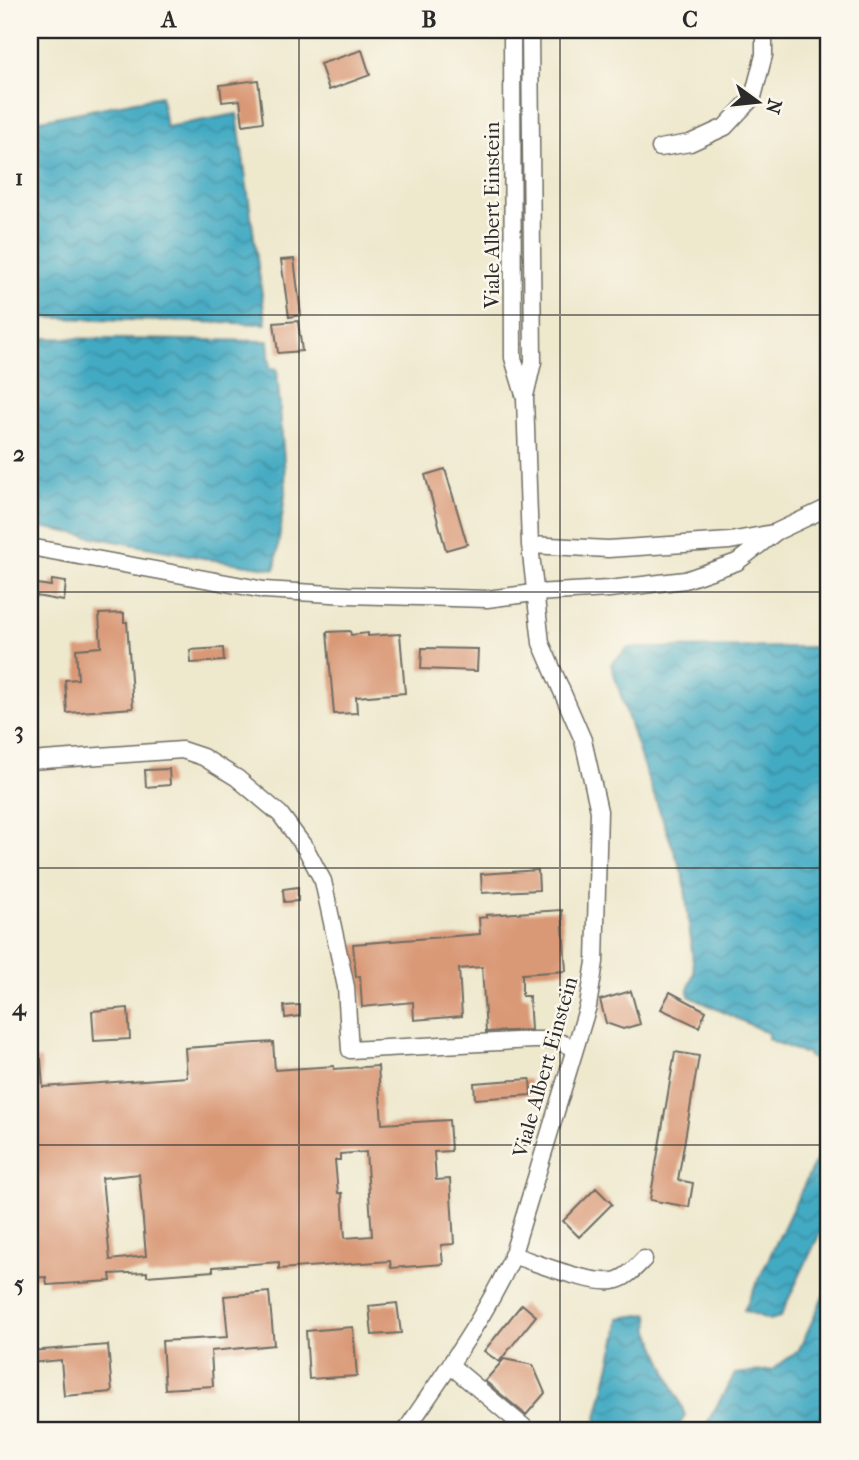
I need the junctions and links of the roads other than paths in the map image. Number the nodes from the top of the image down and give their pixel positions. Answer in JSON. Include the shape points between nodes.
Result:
{"nodes":[{"id":1,"x":512,"y":30,"type":"edge"},
{"id":2,"x":530,"y":30,"type":"edge"},
{"id":3,"x":764,"y":30,"type":"edge"},
{"id":4,"x":531,"y":126,"type":"junction"},
{"id":5,"x":513,"y":128,"type":"junction"},
{"id":6,"x":660,"y":148,"type":"dead end"},
{"id":7,"x":513,"y":174,"type":"junction"},
{"id":8,"x":532,"y":175,"type":"junction"},
{"id":9,"x":525,"y":398,"type":"junction"},
{"id":10,"x":829,"y":507,"type":"edge"},
{"id":11,"x":776,"y":532,"type":"junction"},
{"id":12,"x":530,"y":545,"type":"junction"},
{"id":13,"x":30,"y":547,"type":"edge"},
{"id":14,"x":534,"y":593,"type":"junction"},
{"id":15,"x":30,"y":761,"type":"edge"},
{"id":16,"x":575,"y":1048,"type":"junction"},
{"id":17,"x":512,"y":1255,"type":"junction"},
{"id":18,"x":644,"y":1259,"type":"dead end"},
{"id":19,"x":450,"y":1364,"type":"junction"},
{"id":20,"x":524,"y":1427,"type":"dead end"},
{"id":21,"x":406,"y":1430,"type":"edge"}],
"edges":[{"from":1,"to":5,"type":"street","name":"Viale Albert Einstein"},
{"from":2,"to":4,"type":"street","name":"Viale Albert Einstein"},
{"from":3,"to":6,"type":"street","via":[[764,55],[753,97],[725,127],[690,143]]},
{"from":4,"to":5,"type":"street"},
{"from":4,"to":8,"type":"street","name":"Viale Albert Einstein"},
{"from":5,"to":7,"type":"street","name":"Viale Albert Einstein"},
{"from":7,"to":8,"type":"street"},
{"from":7,"to":9,"type":"street","name":"Viale Albert Einstein","via":[[513,358]]},
{"from":8,"to":9,"type":"street","name":"Viale Albert Einstein","via":[[533,362]]},
{"from":9,"to":12,"type":"street","name":"Viale Albert Einstein"},
{"from":10,"to":11,"type":"street"},
{"from":11,"to":12,"type":"street","via":[[730,541],[608,549]]},
{"from":11,"to":14,"type":"street","via":[[737,562],[685,580]]},
{"from":12,"to":14,"type":"street","name":"Viale Albert Einstein"},
{"from":13,"to":14,"type":"street","via":[[264,590],[487,599]]},
{"from":14,"to":16,"type":"street","name":"Viale Albert Einstein","via":[[541,643],[583,740],[599,811],[595,962]]},
{"from":15,"to":16,"type":"street","via":[[182,750],[237,778],[280,814],[323,881],[346,987],[350,1050],[534,1040],[553,1040]]},
{"from":16,"to":17,"type":"street","name":"Viale Albert Einstein"},
{"from":17,"to":18,"type":"street","via":[[586,1278],[616,1281]]},
{"from":17,"to":19,"type":"street","name":"Viale Albert Einstein","via":[[497,1290]]},
{"from":19,"to":20,"type":"street"},
{"from":19,"to":21,"type":"street","name":"Viale Albert Einstein"}]}
